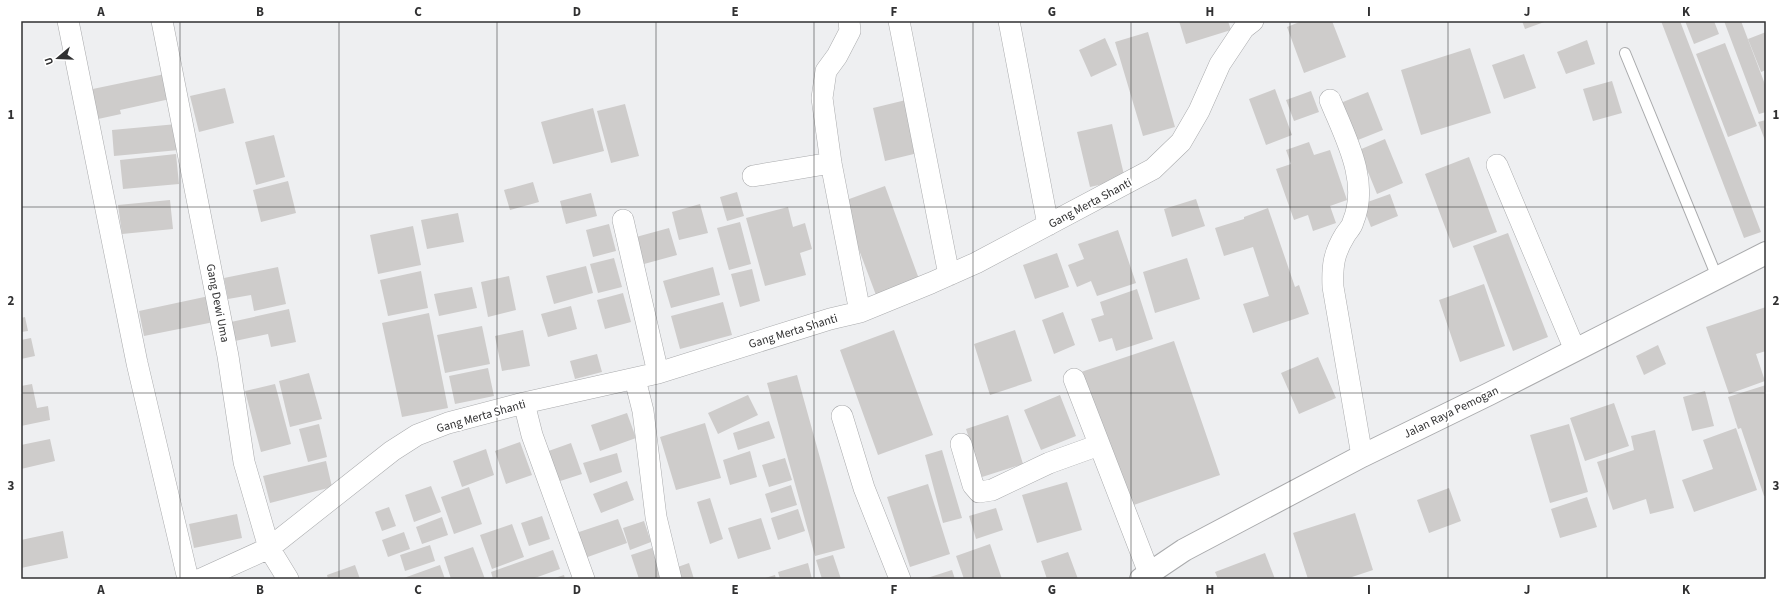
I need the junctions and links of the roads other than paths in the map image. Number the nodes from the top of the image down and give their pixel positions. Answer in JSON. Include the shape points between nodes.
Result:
{"nodes":[{"id":1,"x":68,"y":21,"type":"edge"},
{"id":2,"x":162,"y":21,"type":"edge"},
{"id":3,"x":849,"y":21,"type":"edge"},
{"id":4,"x":899,"y":21,"type":"edge"},
{"id":5,"x":1010,"y":21,"type":"edge"},
{"id":6,"x":1253,"y":21,"type":"edge"},
{"id":7,"x":1625,"y":52,"type":"dead end"},
{"id":8,"x":1330,"y":100,"type":"dead end"},
{"id":9,"x":831,"y":163,"type":"junction"},
{"id":10,"x":1497,"y":166,"type":"dead end"},
{"id":11,"x":753,"y":176,"type":"dead end"},
{"id":12,"x":623,"y":220,"type":"dead end"},
{"id":13,"x":1048,"y":225,"type":"junction"},
{"id":14,"x":1766,"y":253,"type":"edge"},
{"id":15,"x":949,"y":276,"type":"junction"},
{"id":16,"x":1717,"y":277,"type":"junction"},
{"id":17,"x":860,"y":312,"type":"junction"},
{"id":18,"x":1575,"y":350,"type":"junction"},
{"id":19,"x":658,"y":373,"type":"junction"},
{"id":20,"x":1074,"y":379,"type":"dead end"},
{"id":21,"x":636,"y":383,"type":"junction"},
{"id":22,"x":524,"y":406,"type":"junction"},
{"id":23,"x":842,"y":416,"type":"dead end"},
{"id":24,"x":961,"y":444,"type":"dead end"},
{"id":25,"x":1099,"y":445,"type":"junction"},
{"id":26,"x":1362,"y":456,"type":"junction"},
{"id":27,"x":269,"y":548,"type":"junction"},
{"id":28,"x":1145,"y":576,"type":"edge"},
{"id":29,"x":284,"y":578,"type":"edge"},
{"id":30,"x":188,"y":579,"type":"edge"},
{"id":31,"x":201,"y":579,"type":"edge"},
{"id":32,"x":584,"y":579,"type":"edge"},
{"id":33,"x":672,"y":579,"type":"edge"},
{"id":34,"x":900,"y":579,"type":"edge"}],
"edges":[{"from":1,"to":30,"type":"street","via":[[137,363]]},
{"from":2,"to":27,"type":"street","name":"Gang Dewi Uma","via":[[228,356],[244,462]]},
{"from":3,"to":9,"type":"street","via":[[850,30],[826,71],[822,98]]},
{"from":4,"to":15,"type":"street"},
{"from":5,"to":13,"type":"street"},
{"from":6,"to":13,"type":"street","name":"Gang Merta Shanti","via":[[1244,28],[1220,64],[1200,111],[1182,142],[1153,169]]},
{"from":7,"to":16,"type":"lane"},
{"from":8,"to":26,"type":"street","via":[[1355,164],[1360,189],[1353,223],[1334,257],[1332,268],[1333,287]]},
{"from":9,"to":11,"type":"street"},
{"from":9,"to":17,"type":"street"},
{"from":10,"to":18,"type":"street"},
{"from":12,"to":19,"type":"street"},
{"from":13,"to":15,"type":"street","name":"Gang Merta Shanti"},
{"from":14,"to":16,"type":"street","name":"Jalan Raya Pemogan"},
{"from":15,"to":17,"type":"street","name":"Gang Merta Shanti"},
{"from":16,"to":18,"type":"street","name":"Jalan Raya Pemogan"},
{"from":17,"to":19,"type":"street","name":"Gang Merta Shanti"},
{"from":18,"to":26,"type":"street","name":"Jalan Raya Pemogan"},
{"from":19,"to":21,"type":"street","name":"Gang Merta Shanti"},
{"from":20,"to":25,"type":"street"},
{"from":21,"to":22,"type":"street","name":"Gang Merta Shanti"},
{"from":21,"to":33,"type":"street","via":[[643,411],[656,517]]},
{"from":22,"to":27,"type":"street","name":"Gang Merta Shanti","via":[[448,423],[417,435],[392,451]]},
{"from":22,"to":32,"type":"street"},
{"from":23,"to":34,"type":"street","via":[[864,488]]},
{"from":24,"to":25,"type":"street","via":[[972,485],[979,492],[992,490],[1049,463]]},
{"from":25,"to":28,"type":"street"},
{"from":26,"to":28,"type":"street","name":"Jalan Raya Pemogan","via":[[1184,550]]},
{"from":27,"to":29,"type":"street","name":"Gang Dewi Uma"},
{"from":27,"to":31,"type":"street","name":"Gang Merta Shanti"}]}
